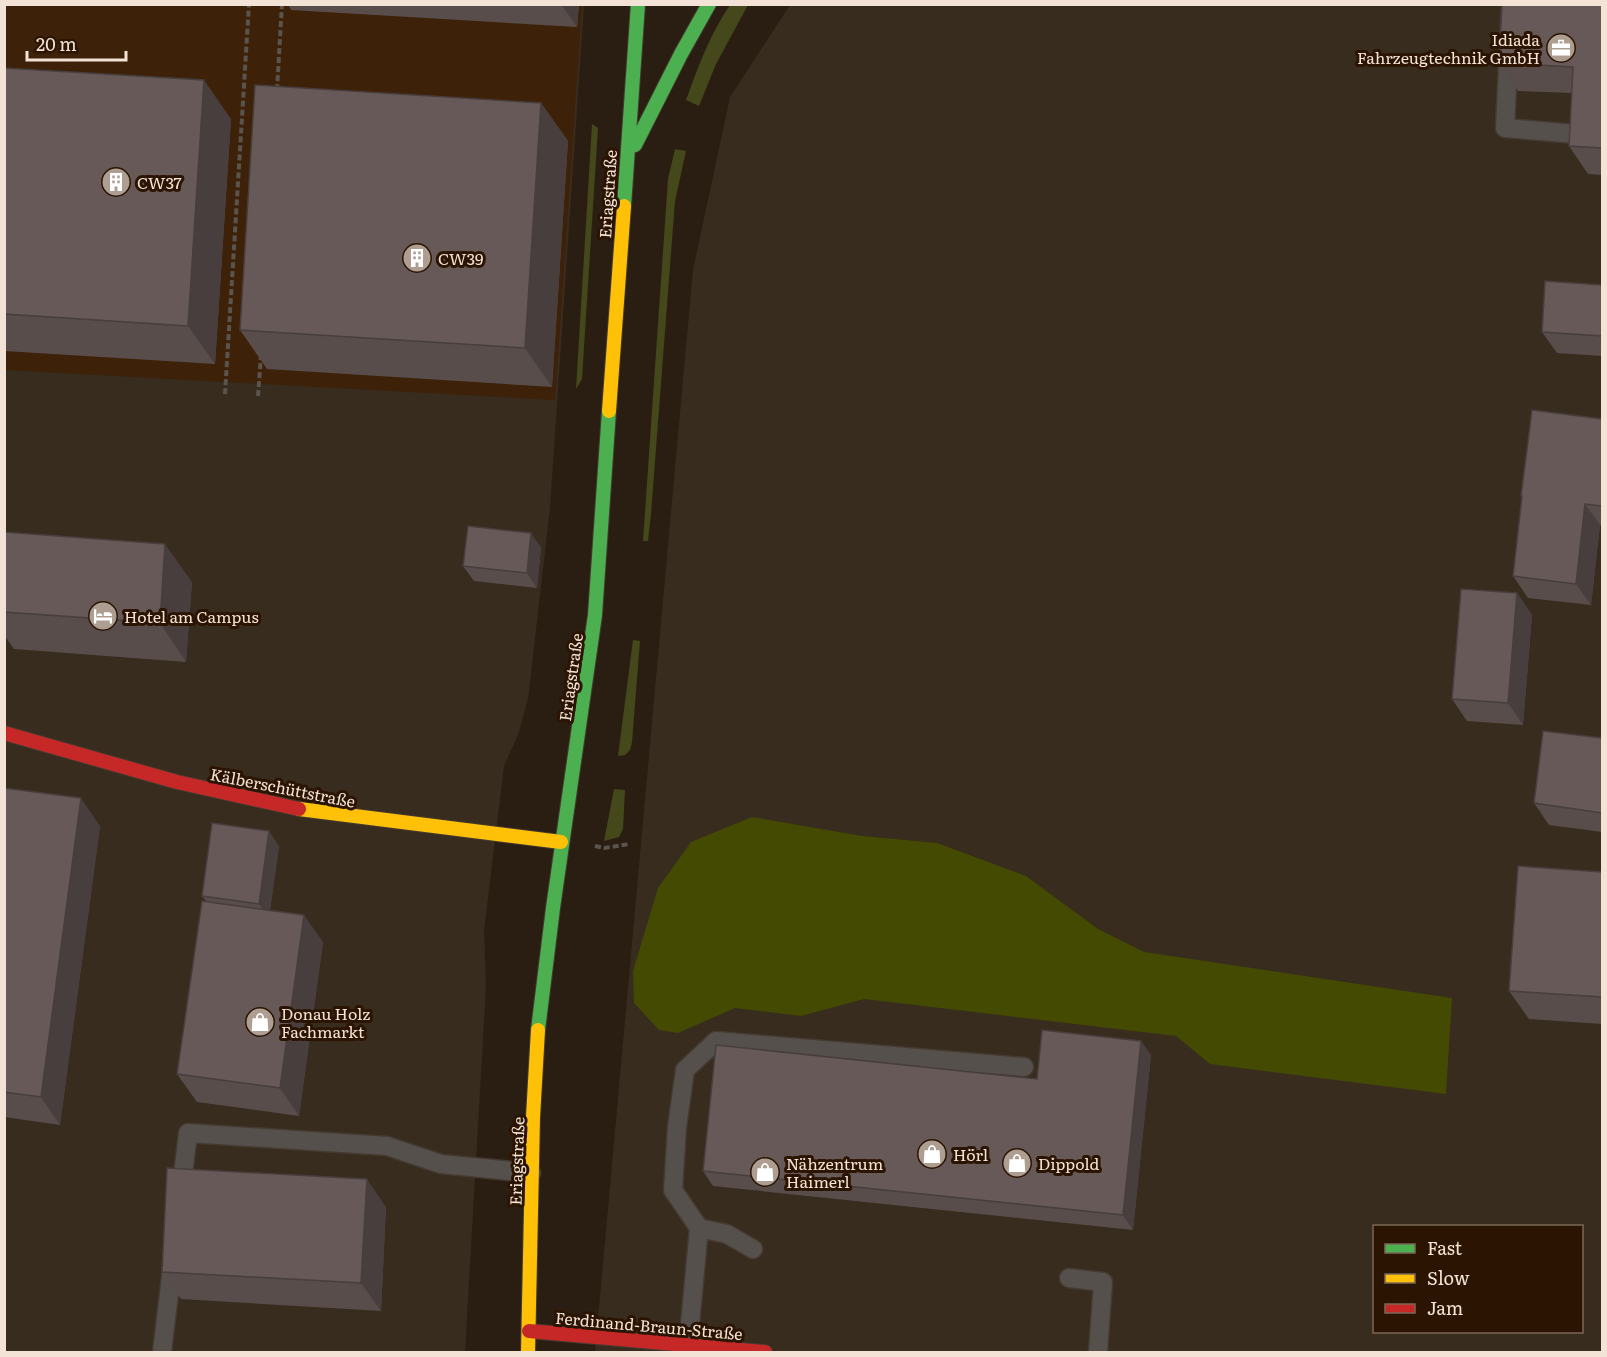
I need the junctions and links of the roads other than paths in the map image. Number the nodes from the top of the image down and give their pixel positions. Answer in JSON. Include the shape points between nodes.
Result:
{"nodes":[{"id":1,"x":638,"y":4,"type":"edge"},
{"id":2,"x":709,"y":4,"type":"edge"},
{"id":3,"x":1511,"y":4,"type":"edge"},
{"id":4,"x":1576,"y":134,"type":"edge"},
{"id":5,"x":626,"y":162,"type":"junction"},
{"id":6,"x":4,"y":733,"type":"edge"},
{"id":7,"x":561,"y":842,"type":"junction"},
{"id":8,"x":1024,"y":1067,"type":"dead end"},
{"id":9,"x":531,"y":1173,"type":"junction"},
{"id":10,"x":178,"y":1214,"type":"edge"},
{"id":11,"x":699,"y":1228,"type":"junction"},
{"id":12,"x":174,"y":1248,"type":"edge"},
{"id":13,"x":753,"y":1249,"type":"dead end"},
{"id":14,"x":1069,"y":1278,"type":"dead end"},
{"id":15,"x":530,"y":1331,"type":"junction"},
{"id":16,"x":688,"y":1346,"type":"junction"},
{"id":17,"x":162,"y":1353,"type":"edge"},
{"id":18,"x":528,"y":1353,"type":"edge"},
{"id":19,"x":765,"y":1353,"type":"edge"},
{"id":20,"x":1098,"y":1353,"type":"edge"}],
"edges":[{"from":1,"to":5,"type":"street","name":"Eriagstraße"},
{"from":2,"to":5,"type":"street"},
{"from":3,"to":4,"type":"lane","via":[[1505,128]]},
{"from":5,"to":7,"type":"street","name":"Eriagstraße","via":[[595,615]]},
{"from":6,"to":7,"type":"street","name":"Kälberschüttstraße","via":[[169,780],[280,806]]},
{"from":7,"to":9,"type":"street","name":"Eriagstraße","via":[[534,1084]]},
{"from":8,"to":11,"type":"lane","via":[[716,1041],[685,1070],[677,1127],[673,1190]]},
{"from":9,"to":10,"type":"lane","via":[[441,1164],[387,1146],[188,1133]]},
{"from":9,"to":15,"type":"street","name":"Eriagstraße"},
{"from":11,"to":13,"type":"lane","via":[[728,1234]]},
{"from":11,"to":16,"type":"lane"},
{"from":12,"to":17,"type":"lane"},
{"from":14,"to":20,"type":"lane","via":[[1103,1282]]},
{"from":15,"to":16,"type":"street","name":"Ferdinand-Braun-Straße"},
{"from":15,"to":18,"type":"street","name":"Eriagstraße"},
{"from":16,"to":19,"type":"street","name":"Ferdinand-Braun-Straße"}]}
